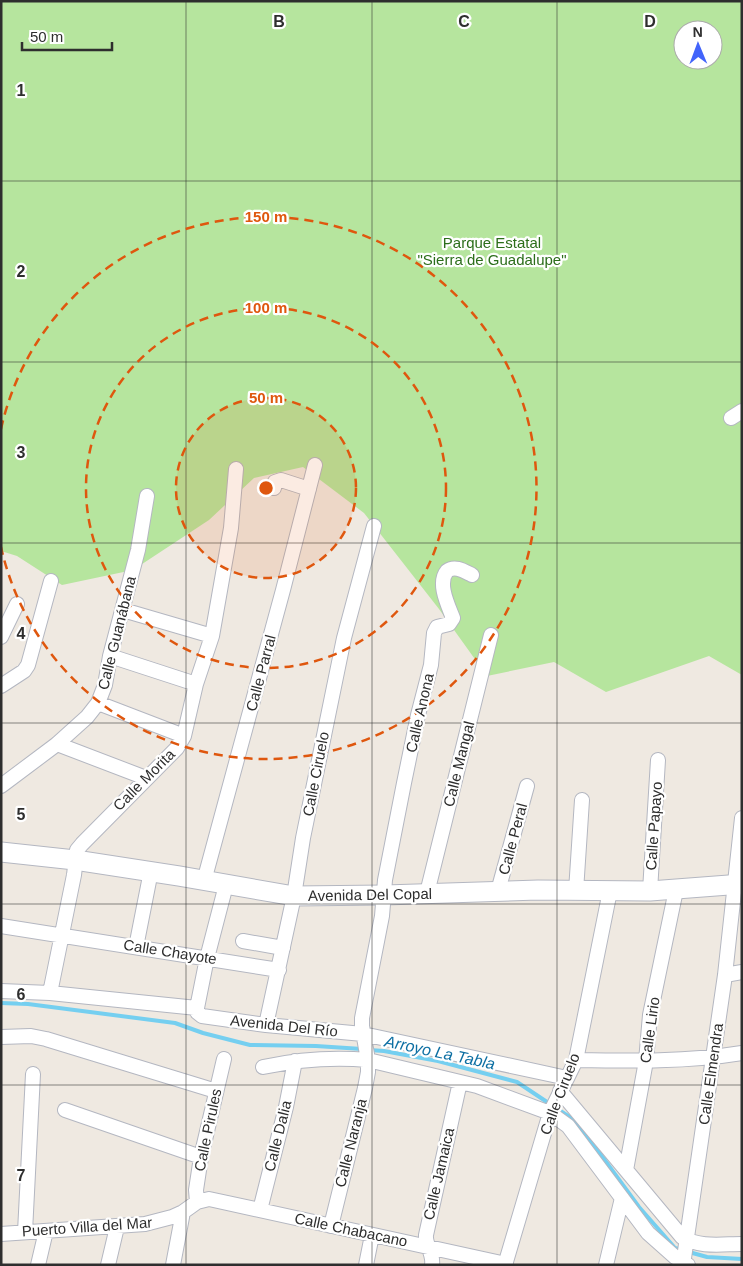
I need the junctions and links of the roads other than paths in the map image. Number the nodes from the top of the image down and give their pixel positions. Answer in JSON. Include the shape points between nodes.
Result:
{"nodes":[{"id":1,"x":315,"y":466,"type":"dead end"},
{"id":2,"x":236,"y":469,"type":"dead end"},
{"id":3,"x":274,"y":488,"type":"dead end"},
{"id":4,"x":309,"y":489,"type":"junction"},
{"id":5,"x":147,"y":496,"type":"dead end"},
{"id":6,"x":374,"y":526,"type":"dead end"},
{"id":7,"x":472,"y":575,"type":"dead end"},
{"id":8,"x":51,"y":581,"type":"dead end"},
{"id":9,"x":17,"y":604,"type":"dead end"},
{"id":10,"x":123,"y":610,"type":"junction"},
{"id":11,"x":491,"y":635,"type":"dead end"},
{"id":12,"x":212,"y":636,"type":"junction"},
{"id":13,"x":1,"y":637,"type":"edge"},
{"id":14,"x":110,"y":656,"type":"junction"},
{"id":15,"x":196,"y":684,"type":"junction"},
{"id":16,"x":1,"y":686,"type":"edge"},
{"id":17,"x":98,"y":704,"type":"junction"},
{"id":18,"x":184,"y":736,"type":"junction"},
{"id":19,"x":57,"y":744,"type":"junction"},
{"id":20,"x":658,"y":760,"type":"dead end"},
{"id":21,"x":146,"y":778,"type":"junction"},
{"id":22,"x":1,"y":786,"type":"edge"},
{"id":23,"x":527,"y":786,"type":"dead end"},
{"id":24,"x":582,"y":800,"type":"dead end"},
{"id":25,"x":742,"y":818,"type":"edge"},
{"id":26,"x":1,"y":852,"type":"edge"},
{"id":27,"x":75,"y":860,"type":"junction"},
{"id":28,"x":151,"y":872,"type":"junction"},
{"id":29,"x":204,"y":880,"type":"junction"},
{"id":30,"x":738,"y":884,"type":"edge"},
{"id":31,"x":226,"y":885,"type":"junction"},
{"id":32,"x":676,"y":890,"type":"junction"},
{"id":33,"x":498,"y":891,"type":"junction"},
{"id":34,"x":576,"y":891,"type":"junction"},
{"id":35,"x":610,"y":891,"type":"junction"},
{"id":36,"x":650,"y":891,"type":"junction"},
{"id":37,"x":428,"y":893,"type":"junction"},
{"id":38,"x":384,"y":895,"type":"junction"},
{"id":39,"x":294,"y":896,"type":"junction"},
{"id":40,"x":1,"y":926,"type":"edge"},
{"id":41,"x":62,"y":935,"type":"junction"},
{"id":42,"x":243,"y":941,"type":"dead end"},
{"id":43,"x":136,"y":947,"type":"junction"},
{"id":44,"x":283,"y":948,"type":"junction"},
{"id":45,"x":207,"y":958,"type":"junction"},
{"id":46,"x":278,"y":970,"type":"junction"},
{"id":47,"x":742,"y":972,"type":"edge"},
{"id":48,"x":725,"y":975,"type":"junction"},
{"id":49,"x":1,"y":991,"type":"edge"},
{"id":50,"x":50,"y":993,"type":"junction"},
{"id":51,"x":197,"y":1008,"type":"junction"},
{"id":52,"x":266,"y":1025,"type":"junction"},
{"id":53,"x":1,"y":1037,"type":"edge"},
{"id":54,"x":366,"y":1047,"type":"junction"},
{"id":55,"x":742,"y":1053,"type":"edge"},
{"id":56,"x":224,"y":1058,"type":"dead end"},
{"id":57,"x":714,"y":1058,"type":"junction"},
{"id":58,"x":576,"y":1060,"type":"junction"},
{"id":59,"x":646,"y":1061,"type":"junction"},
{"id":60,"x":295,"y":1062,"type":"junction"},
{"id":61,"x":263,"y":1068,"type":"dead end"},
{"id":62,"x":33,"y":1074,"type":"dead end"},
{"id":63,"x":567,"y":1078,"type":"junction"},
{"id":64,"x":460,"y":1082,"type":"junction"},
{"id":65,"x":216,"y":1091,"type":"junction"},
{"id":66,"x":554,"y":1104,"type":"junction"},
{"id":67,"x":65,"y":1110,"type":"dead end"},
{"id":68,"x":201,"y":1157,"type":"junction"},
{"id":69,"x":626,"y":1170,"type":"junction"},
{"id":70,"x":622,"y":1198,"type":"junction"},
{"id":71,"x":197,"y":1202,"type":"junction"},
{"id":72,"x":260,"y":1210,"type":"junction"},
{"id":73,"x":183,"y":1212,"type":"junction"},
{"id":74,"x":331,"y":1226,"type":"junction"},
{"id":75,"x":117,"y":1227,"type":"junction"},
{"id":76,"x":46,"y":1231,"type":"junction"},
{"id":77,"x":25,"y":1232,"type":"junction"},
{"id":78,"x":1,"y":1234,"type":"edge"},
{"id":79,"x":372,"y":1235,"type":"junction"},
{"id":80,"x":688,"y":1242,"type":"junction"},
{"id":81,"x":742,"y":1244,"type":"edge"},
{"id":82,"x":428,"y":1247,"type":"junction"},
{"id":83,"x":685,"y":1263,"type":"edge"},
{"id":84,"x":505,"y":1264,"type":"edge"},
{"id":85,"x":38,"y":1265,"type":"edge"},
{"id":86,"x":108,"y":1265,"type":"edge"},
{"id":87,"x":173,"y":1265,"type":"edge"},
{"id":88,"x":366,"y":1265,"type":"edge"},
{"id":89,"x":432,"y":1265,"type":"edge"},
{"id":90,"x":606,"y":1265,"type":"edge"}],
"edges":[{"from":1,"to":4,"type":"street","name":"Calle Parral"},
{"from":2,"to":12,"type":"street","name":"Calle Morita","via":[[231,528]]},
{"from":3,"to":4,"type":"street","via":[[281,480]]},
{"from":4,"to":29,"type":"street","name":"Calle Parral"},
{"from":5,"to":10,"type":"street","name":"Calle Guanábana"},
{"from":6,"to":39,"type":"street","name":"Calle Ciruelo","via":[[342,647]]},
{"from":7,"to":38,"type":"street","name":"Calle Anona","via":[[454,568],[443,578],[453,618],[449,624],[437,627],[434,633]]},
{"from":8,"to":16,"type":"street","via":[[28,665]]},
{"from":9,"to":13,"type":"street"},
{"from":10,"to":12,"type":"street"},
{"from":10,"to":14,"type":"street","name":"Calle Guanábana"},
{"from":11,"to":37,"type":"street","name":"Calle Mangal"},
{"from":12,"to":15,"type":"street","name":"Calle Morita"},
{"from":14,"to":15,"type":"street"},
{"from":14,"to":17,"type":"street","name":"Calle Guanábana","via":[[106,685]]},
{"from":15,"to":18,"type":"street","name":"Calle Morita"},
{"from":17,"to":18,"type":"street"},
{"from":17,"to":19,"type":"street","name":"Calle Guanábana"},
{"from":18,"to":21,"type":"street","name":"Calle Morita","via":[[177,748]]},
{"from":19,"to":21,"type":"street"},
{"from":19,"to":22,"type":"street","name":"Calle Guanábana"},
{"from":20,"to":36,"type":"street","name":"Calle Papayo"},
{"from":21,"to":27,"type":"street","name":"Calle Morita","via":[[82,844]]},
{"from":23,"to":33,"type":"street","name":"Calle Peral"},
{"from":24,"to":34,"type":"street"},
{"from":25,"to":30,"type":"street","name":"Calle Elmendra"},
{"from":26,"to":27,"type":"street","name":"Avenida Del Copal"},
{"from":27,"to":28,"type":"street","name":"Avenida Del Copal"},
{"from":27,"to":41,"type":"street","name":"Calle Morita"},
{"from":28,"to":29,"type":"street","name":"Avenida Del Copal"},
{"from":28,"to":43,"type":"street"},
{"from":29,"to":31,"type":"street","name":"Avenida Del Copal"},
{"from":30,"to":32,"type":"street","name":"Avenida Del Copal"},
{"from":30,"to":48,"type":"street","name":"Calle Elmendra"},
{"from":31,"to":39,"type":"street","name":"Avenida Del Copal"},
{"from":31,"to":45,"type":"street"},
{"from":32,"to":36,"type":"street","name":"Avenida Del Copal"},
{"from":32,"to":59,"type":"street","name":"Calle Lirio","via":[[650,1015]]},
{"from":33,"to":34,"type":"street","name":"Avenida Del Copal"},
{"from":33,"to":37,"type":"street","name":"Avenida Del Copal"},
{"from":34,"to":35,"type":"street","name":"Avenida Del Copal"},
{"from":35,"to":36,"type":"street","name":"Avenida Del Copal"},
{"from":35,"to":58,"type":"street","name":"Calle Ciruelo"},
{"from":37,"to":38,"type":"street","name":"Avenida Del Copal"},
{"from":38,"to":39,"type":"street","name":"Avenida Del Copal"},
{"from":38,"to":54,"type":"street","via":[[362,1018]]},
{"from":39,"to":44,"type":"street","name":"Calle Ciruelo"},
{"from":40,"to":41,"type":"street","name":"Calle Chayote"},
{"from":41,"to":43,"type":"street","name":"Calle Chayote"},
{"from":41,"to":50,"type":"street","name":"Calle Morita"},
{"from":42,"to":44,"type":"street"},
{"from":43,"to":45,"type":"street","name":"Calle Chayote"},
{"from":44,"to":46,"type":"street","name":"Calle Ciruelo"},
{"from":45,"to":46,"type":"street","name":"Calle Chayote"},
{"from":45,"to":51,"type":"street"},
{"from":46,"to":52,"type":"street","name":"Calle Ciruelo"},
{"from":47,"to":48,"type":"street"},
{"from":48,"to":57,"type":"street","name":"Calle Elmendra"},
{"from":49,"to":50,"type":"street","name":"Avenida Del Río"},
{"from":50,"to":51,"type":"street","name":"Avenida Del Río"},
{"from":51,"to":52,"type":"street","name":"Avenida Del Río","via":[[202,1016]]},
{"from":52,"to":54,"type":"street","name":"Avenida Del Río"},
{"from":53,"to":65,"type":"street","via":[[31,1036]]},
{"from":54,"to":60,"type":"street","name":"Avenida Del Río","via":[[356,1059]]},
{"from":54,"to":63,"type":"street","name":"Avenida Del Río"},
{"from":54,"to":64,"type":"street","name":"Avenida Del Río"},
{"from":54,"to":74,"type":"street","name":"Calle Naranja","via":[[365,1088]]},
{"from":55,"to":57,"type":"street"},
{"from":56,"to":65,"type":"street","name":"Calle Pirules"},
{"from":57,"to":59,"type":"street"},
{"from":57,"to":80,"type":"street","name":"Calle Elmendra"},
{"from":58,"to":59,"type":"street"},
{"from":58,"to":63,"type":"street","name":"Calle Ciruelo"},
{"from":59,"to":69,"type":"street","name":"Calle Lirio"},
{"from":60,"to":61,"type":"street","name":"Avenida Del Río"},
{"from":60,"to":72,"type":"street","name":"Calle Dalia"},
{"from":62,"to":77,"type":"street"},
{"from":63,"to":66,"type":"street","name":"Calle Ciruelo"},
{"from":64,"to":66,"type":"street","name":"Avenida Del Río"},
{"from":64,"to":82,"type":"street","name":"Calle Jamaica","via":[[426,1234]]},
{"from":65,"to":68,"type":"street","name":"Calle Pirules"},
{"from":66,"to":69,"type":"street","name":"Avenida Del Río"},
{"from":66,"to":70,"type":"street","name":"Avenida Del Río"},
{"from":66,"to":84,"type":"street","name":"Calle Ciruelo"},
{"from":67,"to":68,"type":"street"},
{"from":68,"to":71,"type":"street","name":"Calle Pirules"},
{"from":69,"to":80,"type":"street","name":"Avenida Del Río"},
{"from":70,"to":83,"type":"street","name":"Avenida Del Río","via":[[648,1234]]},
{"from":70,"to":90,"type":"street"},
{"from":71,"to":72,"type":"street","name":"Calle Chabacano","via":[[209,1199]]},
{"from":71,"to":73,"type":"street","name":"Puerto Villa del Mar"},
{"from":72,"to":74,"type":"street","name":"Calle Chabacano"},
{"from":73,"to":75,"type":"street","name":"Puerto Villa del Mar","via":[[159,1221]]},
{"from":73,"to":87,"type":"street"},
{"from":74,"to":79,"type":"street","name":"Calle Chabacano"},
{"from":75,"to":76,"type":"street","name":"Puerto Villa del Mar"},
{"from":75,"to":86,"type":"street"},
{"from":76,"to":77,"type":"street","name":"Puerto Villa del Mar"},
{"from":76,"to":85,"type":"street"},
{"from":77,"to":78,"type":"street","name":"Puerto Villa del Mar"},
{"from":79,"to":82,"type":"street","name":"Calle Chabacano"},
{"from":79,"to":88,"type":"street"},
{"from":80,"to":81,"type":"street","via":[[701,1245]]},
{"from":80,"to":83,"type":"street","name":"Calle Elmendra"},
{"from":82,"to":84,"type":"street","name":"Calle Chabacano"},
{"from":82,"to":89,"type":"street","name":"Calle Jamaica"}]}
